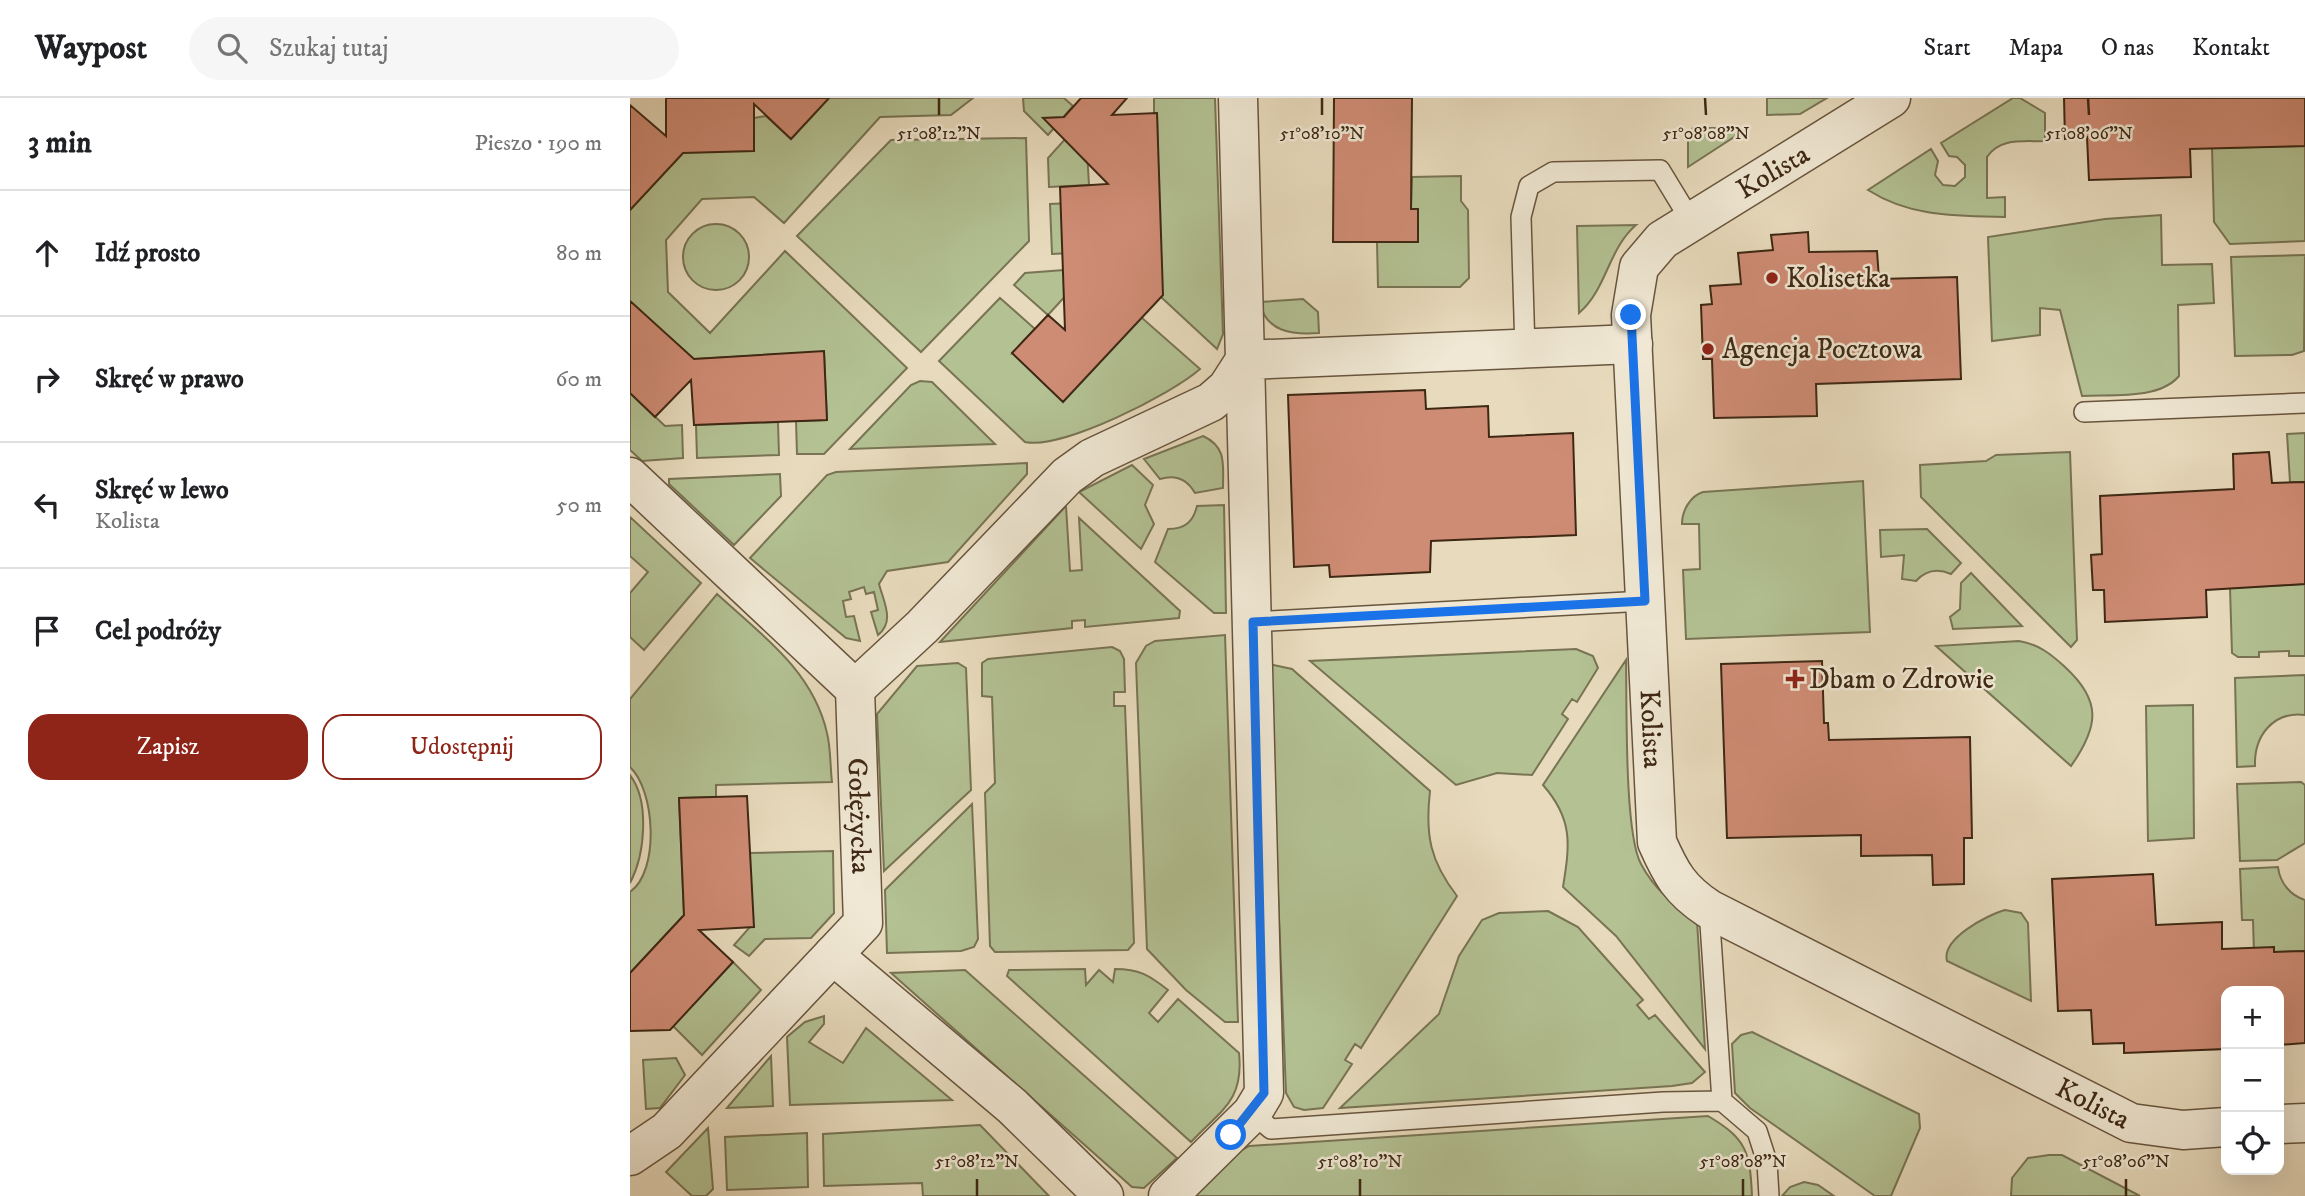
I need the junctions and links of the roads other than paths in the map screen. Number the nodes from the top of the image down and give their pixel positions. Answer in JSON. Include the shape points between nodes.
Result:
{"nodes":[{"id":1,"x":1238,"y":98,"type":"edge"},
{"id":2,"x":1891,"y":98,"type":"edge"},
{"id":3,"x":1691,"y":221,"type":"junction"},
{"id":4,"x":1633,"y":344,"type":"junction"},
{"id":5,"x":1525,"y":349,"type":"junction"},
{"id":6,"x":1245,"y":360,"type":"junction"},
{"id":7,"x":2305,"y":403,"type":"edge"},
{"id":8,"x":2084,"y":412,"type":"dead end"},
{"id":9,"x":630,"y":477,"type":"edge"},
{"id":10,"x":1645,"y":601,"type":"junction"},
{"id":11,"x":1253,"y":622,"type":"junction"},
{"id":12,"x":855,"y":689,"type":"junction"},
{"id":13,"x":1709,"y":909,"type":"junction"},
{"id":14,"x":834,"y":955,"type":"junction"},
{"id":15,"x":1722,"y":1101,"type":"junction"},
{"id":16,"x":1252,"y":1112,"type":"junction"},
{"id":17,"x":2305,"y":1123,"type":"edge"},
{"id":18,"x":2284,"y":1124,"type":"edge"},
{"id":19,"x":2221,"y":1127,"type":"edge"},
{"id":20,"x":630,"y":1156,"type":"edge"},
{"id":21,"x":1104,"y":1196,"type":"edge"},
{"id":22,"x":1168,"y":1196,"type":"edge"},
{"id":23,"x":1769,"y":1196,"type":"edge"}],
"edges":[{"from":1,"to":6,"type":"street"},
{"from":2,"to":3,"type":"street","name":"Kolista"},
{"from":3,"to":4,"type":"street","name":"Kolista","via":[[1662,240],[1639,267],[1631,315]]},
{"from":3,"to":5,"type":"lane","via":[[1660,170],[1553,172],[1529,186],[1521,216]]},
{"from":4,"to":5,"type":"street"},
{"from":4,"to":10,"type":"street","name":"Kolista"},
{"from":5,"to":6,"type":"street"},
{"from":6,"to":11,"type":"street"},
{"from":6,"to":12,"type":"street","via":[[1227,388],[1211,402],[1092,458],[1055,486],[922,627]]},
{"from":7,"to":8,"type":"lane"},
{"from":9,"to":12,"type":"street"},
{"from":10,"to":11,"type":"lane"},
{"from":10,"to":13,"type":"street","name":"Kolista","via":[[1657,842],[1686,894]]},
{"from":11,"to":16,"type":"street","via":[[1264,1093]]},
{"from":12,"to":14,"type":"street","name":"Gołężycka","via":[[863,923]]},
{"from":13,"to":15,"type":"lane"},
{"from":13,"to":19,"type":"street","name":"Kolista","via":[[2131,1124],[2183,1130]]},
{"from":14,"to":20,"type":"street","name":"Gołężycka","via":[[667,1131]]},
{"from":14,"to":21,"type":"street","via":[[1012,1106]]},
{"from":15,"to":16,"type":"lane","via":[[1271,1129]]},
{"from":15,"to":23,"type":"lane","via":[[1757,1131],[1767,1162]]},
{"from":16,"to":22,"type":"street"},
{"from":17,"to":18,"type":"street"}]}
